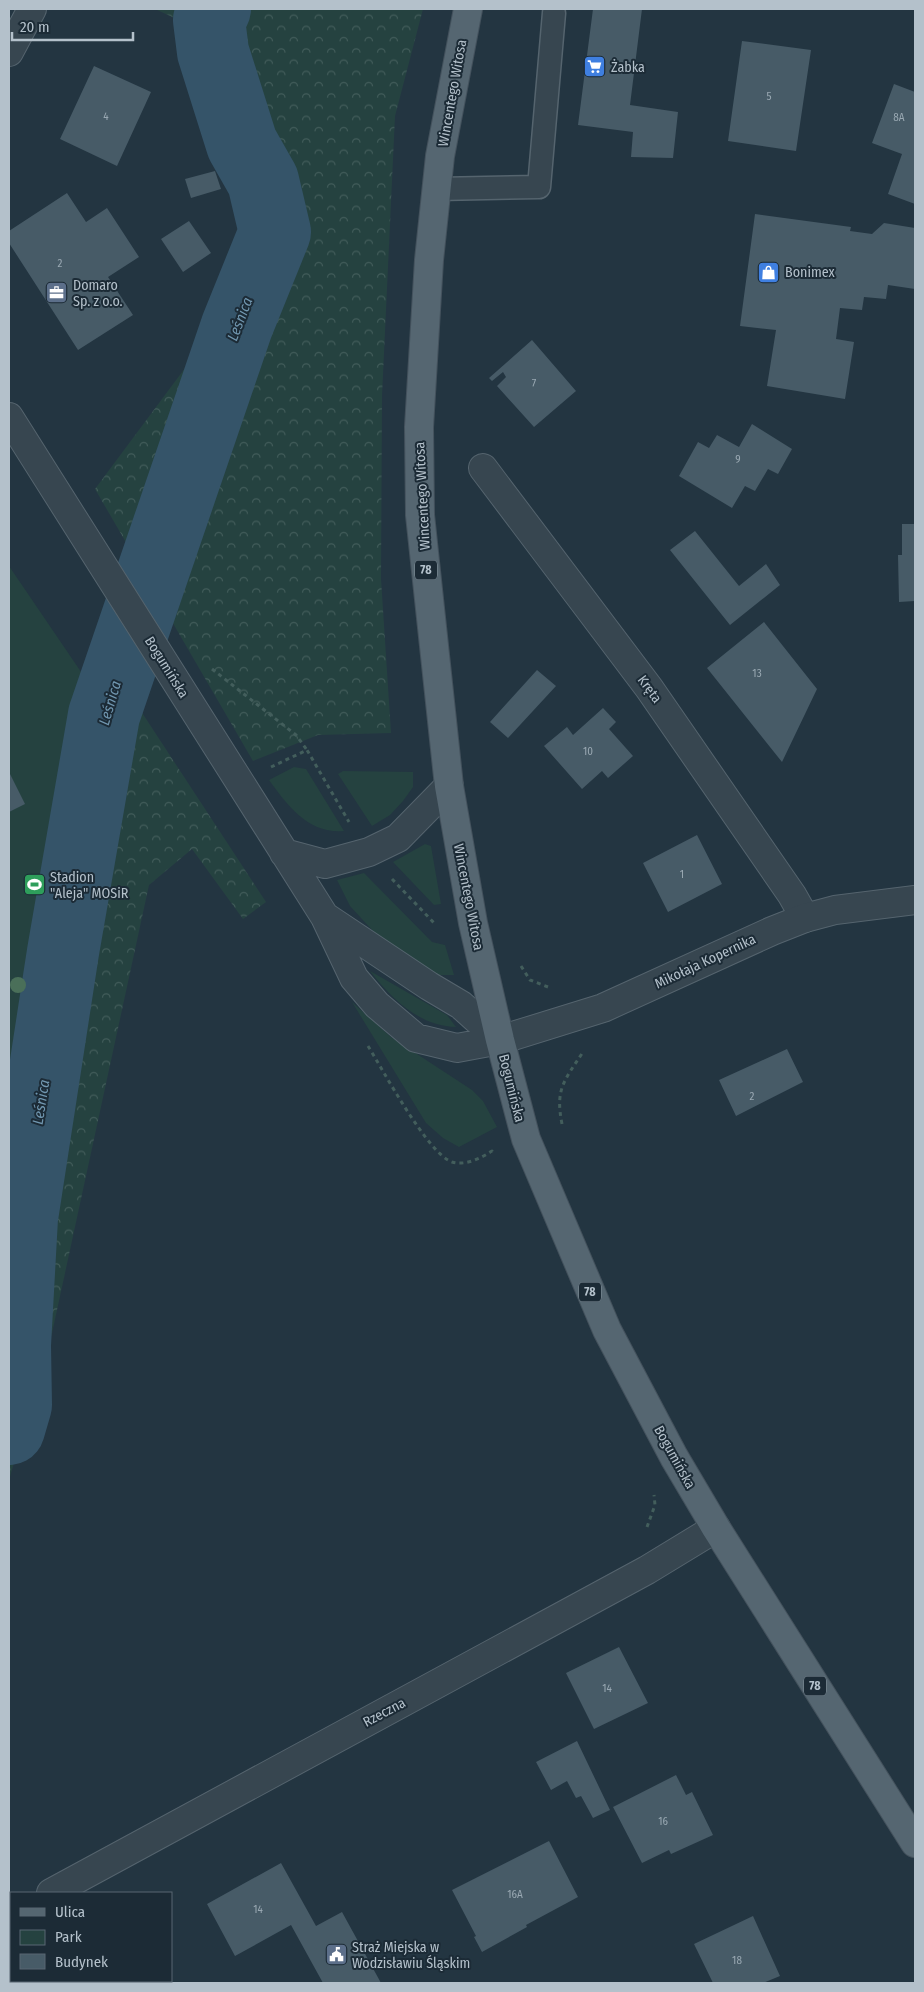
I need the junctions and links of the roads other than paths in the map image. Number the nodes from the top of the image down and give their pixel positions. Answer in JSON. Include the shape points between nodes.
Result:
{"nodes":[{"id":1,"x":32,"y":9,"type":"edge"},
{"id":2,"x":468,"y":9,"type":"edge"},
{"id":3,"x":554,"y":13,"type":"dead end"},
{"id":4,"x":9,"y":52,"type":"edge"},
{"id":5,"x":437,"y":190,"type":"junction"},
{"id":6,"x":9,"y":417,"type":"edge"},
{"id":7,"x":484,"y":468,"type":"dead end"},
{"id":8,"x":449,"y":786,"type":"junction"},
{"id":9,"x":284,"y":853,"type":"junction"},
{"id":10,"x":915,"y":900,"type":"edge"},
{"id":11,"x":325,"y":917,"type":"junction"},
{"id":12,"x":805,"y":918,"type":"junction"},
{"id":13,"x":500,"y":1040,"type":"junction"},
{"id":14,"x":716,"y":1528,"type":"junction"},
{"id":15,"x":915,"y":1843,"type":"edge"},
{"id":16,"x":53,"y":1892,"type":"edge"}],
"edges":[{"from":1,"to":4,"type":"street"},
{"from":2,"to":5,"type":"main road","name":"Wincentego Witosa","number":"78"},
{"from":3,"to":5,"type":"lane","via":[[539,187]]},
{"from":5,"to":8,"type":"main road","name":"Wincentego Witosa","number":"78","via":[[422,353],[420,506]]},
{"from":6,"to":9,"type":"street","name":"Bogumińska"},
{"from":7,"to":12,"type":"street","name":"Kręta","via":[[649,688]]},
{"from":8,"to":9,"type":"street","via":[[398,838],[369,852],[325,864]]},
{"from":8,"to":13,"type":"main road","name":"Wincentego Witosa","number":"78","via":[[473,923]]},
{"from":9,"to":11,"type":"street","name":"Bogumińska"},
{"from":10,"to":12,"type":"street","name":"Mikołaja Kopernika","via":[[835,910]]},
{"from":11,"to":13,"type":"street","name":"Bogumińska","via":[[461,1005]]},
{"from":11,"to":13,"type":"street","name":"Bogumińska","via":[[354,978],[377,1005],[416,1038],[457,1048]]},
{"from":12,"to":13,"type":"street","name":"Mikołaja Kopernika","via":[[603,1008]]},
{"from":13,"to":14,"type":"main road","name":"Bogumińska","number":"78","via":[[526,1140],[606,1330],[674,1458]]},
{"from":14,"to":15,"type":"main road","name":"Bogumińska","number":"78"},
{"from":14,"to":16,"type":"street","name":"Rzeczna","via":[[647,1570]]}]}
